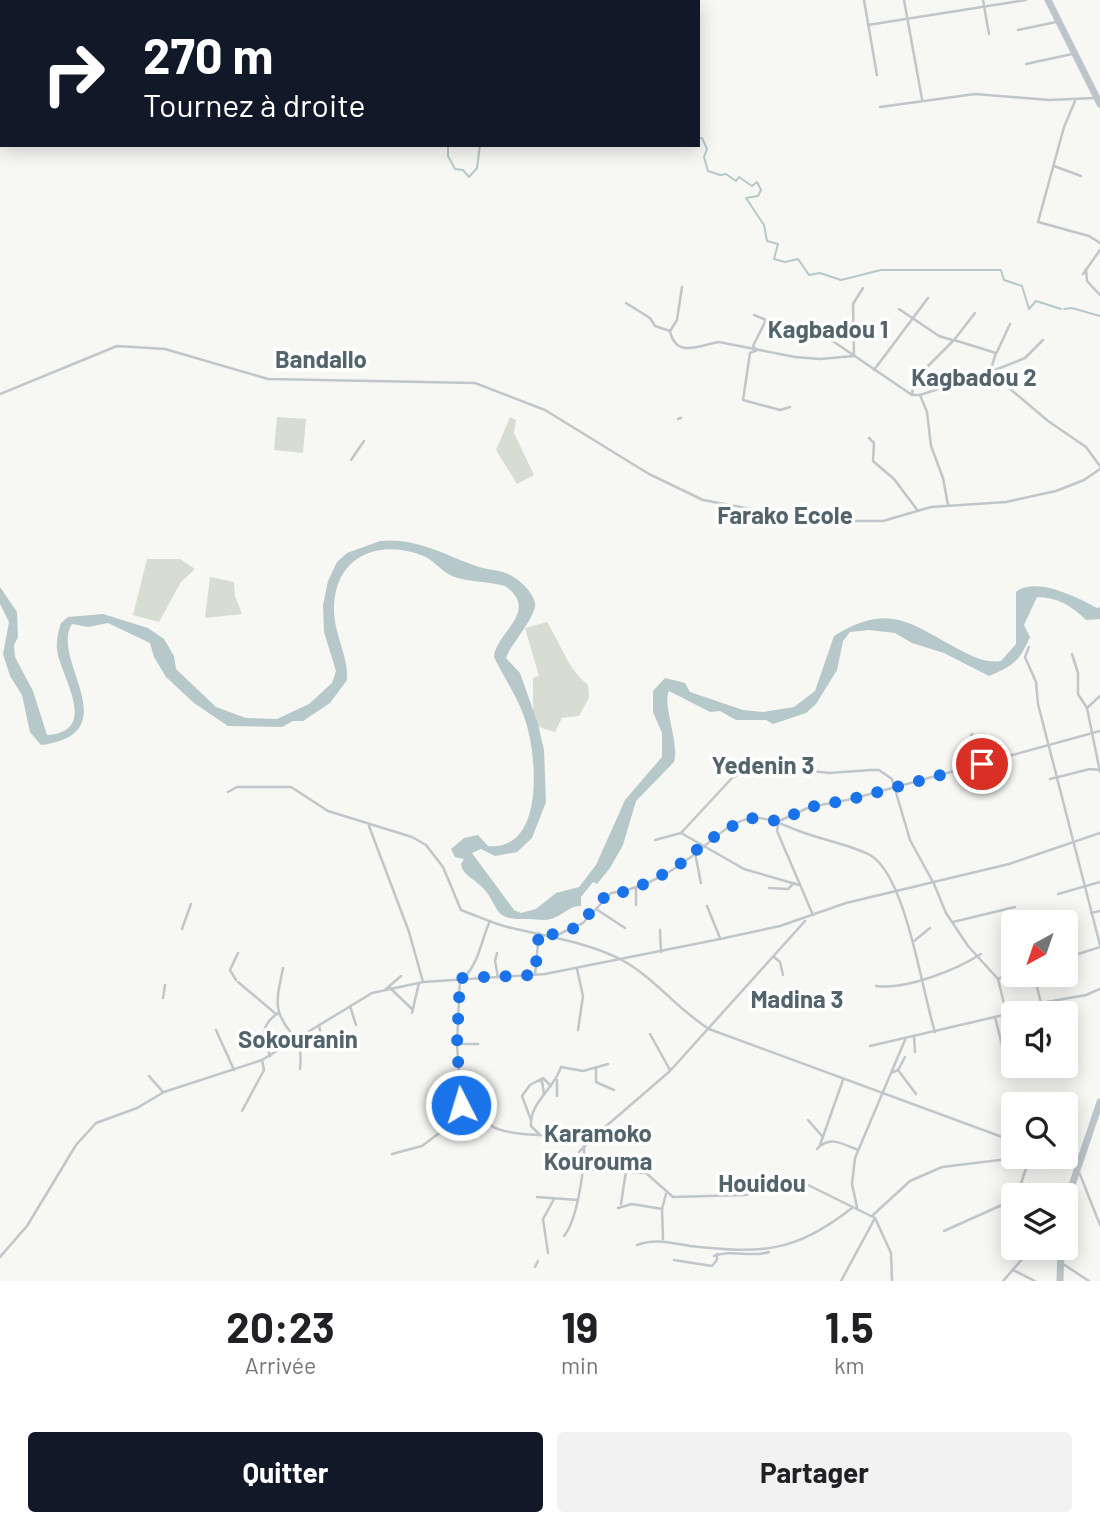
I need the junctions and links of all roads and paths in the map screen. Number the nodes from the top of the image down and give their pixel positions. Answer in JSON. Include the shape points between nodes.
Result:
{"nodes":[{"id":1,"x":864,"y":0,"type":"edge"},
{"id":2,"x":904,"y":0,"type":"edge"},
{"id":3,"x":983,"y":0,"type":"edge"},
{"id":4,"x":1026,"y":0,"type":"edge"},
{"id":5,"x":1048,"y":0,"type":"edge"},
{"id":6,"x":985,"y":6,"type":"junction"},
{"id":7,"x":907,"y":20,"type":"junction"},
{"id":8,"x":1059,"y":22,"type":"junction"},
{"id":9,"x":868,"y":25,"type":"junction"},
{"id":10,"x":1018,"y":30,"type":"dead end"},
{"id":11,"x":989,"y":34,"type":"dead end"},
{"id":12,"x":1075,"y":54,"type":"junction"},
{"id":13,"x":1026,"y":64,"type":"dead end"},
{"id":14,"x":877,"y":75,"type":"dead end"},
{"id":15,"x":922,"y":99,"type":"junction"},
{"id":16,"x":1074,"y":101,"type":"junction"},
{"id":17,"x":1098,"y":101,"type":"edge"},
{"id":18,"x":880,"y":107,"type":"dead end"},
{"id":19,"x":1054,"y":166,"type":"junction"},
{"id":20,"x":1081,"y":176,"type":"dead end"},
{"id":21,"x":1100,"y":243,"type":"edge"},
{"id":22,"x":1100,"y":250,"type":"edge"},
{"id":23,"x":1086,"y":269,"type":"junction"},
{"id":24,"x":1083,"y":274,"type":"dead end"},
{"id":25,"x":681,"y":288,"type":"dead end"},
{"id":26,"x":863,"y":288,"type":"dead end"},
{"id":27,"x":1100,"y":295,"type":"edge"},
{"id":28,"x":928,"y":298,"type":"dead end"},
{"id":29,"x":626,"y":303,"type":"dead end"},
{"id":30,"x":899,"y":309,"type":"dead end"},
{"id":31,"x":975,"y":313,"type":"dead end"},
{"id":32,"x":754,"y":315,"type":"dead end"},
{"id":33,"x":912,"y":320,"type":"junction"},
{"id":34,"x":1010,"y":324,"type":"dead end"},
{"id":35,"x":670,"y":331,"type":"junction"},
{"id":36,"x":818,"y":331,"type":"dead end"},
{"id":37,"x":954,"y":340,"type":"junction"},
{"id":38,"x":1044,"y":340,"type":"dead end"},
{"id":39,"x":757,"y":350,"type":"junction"},
{"id":40,"x":996,"y":353,"type":"junction"},
{"id":41,"x":852,"y":355,"type":"junction"},
{"id":42,"x":874,"y":370,"type":"junction"},
{"id":43,"x":924,"y":370,"type":"dead end"},
{"id":44,"x":990,"y":372,"type":"junction"},
{"id":45,"x":913,"y":388,"type":"dead end"},
{"id":46,"x":0,"y":394,"type":"edge"},
{"id":47,"x":912,"y":395,"type":"junction"},
{"id":48,"x":920,"y":396,"type":"junction"},
{"id":49,"x":790,"y":407,"type":"dead end"},
{"id":50,"x":869,"y":438,"type":"dead end"},
{"id":51,"x":364,"y":441,"type":"dead end"},
{"id":52,"x":351,"y":460,"type":"dead end"},
{"id":53,"x":1100,"y":467,"type":"edge"},
{"id":54,"x":948,"y":506,"type":"junction"},
{"id":55,"x":918,"y":511,"type":"junction"},
{"id":56,"x":1029,"y":646,"type":"dead end"},
{"id":57,"x":1072,"y":654,"type":"dead end"},
{"id":58,"x":1100,"y":696,"type":"edge"},
{"id":59,"x":1087,"y":708,"type":"junction"},
{"id":60,"x":1100,"y":731,"type":"edge"},
{"id":61,"x":1091,"y":735,"type":"junction"},
{"id":62,"x":1049,"y":745,"type":"junction"},
{"id":63,"x":1100,"y":771,"type":"edge"},
{"id":64,"x":1056,"y":777,"type":"junction"},
{"id":65,"x":1050,"y":779,"type":"dead end"},
{"id":66,"x":895,"y":786,"type":"junction"},
{"id":67,"x":228,"y":792,"type":"dead end"},
{"id":68,"x":779,"y":821,"type":"junction"},
{"id":69,"x":369,"y":825,"type":"junction"},
{"id":70,"x":1100,"y":833,"type":"edge"},
{"id":71,"x":681,"y":834,"type":"junction"},
{"id":72,"x":655,"y":840,"type":"dead end"},
{"id":73,"x":1073,"y":842,"type":"junction"},
{"id":74,"x":700,"y":846,"type":"junction"},
{"id":75,"x":695,"y":853,"type":"junction"},
{"id":76,"x":1100,"y":882,"type":"edge"},
{"id":77,"x":701,"y":883,"type":"dead end"},
{"id":78,"x":794,"y":883,"type":"junction"},
{"id":79,"x":934,"y":884,"type":"junction"},
{"id":80,"x":799,"y":885,"type":"junction"},
{"id":81,"x":636,"y":887,"type":"junction"},
{"id":82,"x":1084,"y":887,"type":"junction"},
{"id":83,"x":769,"y":888,"type":"dead end"},
{"id":84,"x":898,"y":893,"type":"junction"},
{"id":85,"x":1058,"y":894,"type":"dead end"},
{"id":86,"x":191,"y":904,"type":"dead end"},
{"id":87,"x":636,"y":905,"type":"dead end"},
{"id":88,"x":707,"y":906,"type":"dead end"},
{"id":89,"x":1015,"y":907,"type":"dead end"},
{"id":90,"x":595,"y":909,"type":"junction"},
{"id":91,"x":1100,"y":911,"type":"edge"},
{"id":92,"x":1091,"y":913,"type":"junction"},
{"id":93,"x":813,"y":915,"type":"junction"},
{"id":94,"x":807,"y":918,"type":"junction"},
{"id":95,"x":490,"y":921,"type":"junction"},
{"id":96,"x":798,"y":921,"type":"junction"},
{"id":97,"x":953,"y":922,"type":"junction"},
{"id":98,"x":625,"y":928,"type":"dead end"},
{"id":99,"x":930,"y":928,"type":"dead end"},
{"id":100,"x":182,"y":929,"type":"dead end"},
{"id":101,"x":660,"y":930,"type":"dead end"},
{"id":102,"x":539,"y":932,"type":"junction"},
{"id":103,"x":795,"y":932,"type":"junction"},
{"id":104,"x":555,"y":936,"type":"junction"},
{"id":105,"x":720,"y":940,"type":"junction"},
{"id":106,"x":912,"y":942,"type":"junction"},
{"id":107,"x":1100,"y":946,"type":"edge"},
{"id":108,"x":662,"y":951,"type":"junction"},
{"id":109,"x":238,"y":953,"type":"dead end"},
{"id":110,"x":497,"y":953,"type":"dead end"},
{"id":111,"x":1078,"y":954,"type":"edge"},
{"id":112,"x":979,"y":955,"type":"junction"},
{"id":113,"x":774,"y":957,"type":"junction"},
{"id":114,"x":622,"y":960,"type":"junction"},
{"id":115,"x":283,"y":968,"type":"dead end"},
{"id":116,"x":577,"y":969,"type":"junction"},
{"id":117,"x":535,"y":975,"type":"junction"},
{"id":118,"x":783,"y":975,"type":"dead end"},
{"id":119,"x":401,"y":976,"type":"dead end"},
{"id":120,"x":498,"y":977,"type":"junction"},
{"id":121,"x":460,"y":978,"type":"junction"},
{"id":122,"x":465,"y":978,"type":"junction"},
{"id":123,"x":920,"y":978,"type":"junction"},
{"id":124,"x":1001,"y":978,"type":"edge"},
{"id":125,"x":998,"y":979,"type":"junction"},
{"id":126,"x":421,"y":982,"type":"junction"},
{"id":127,"x":165,"y":985,"type":"dead end"},
{"id":128,"x":876,"y":986,"type":"dead end"},
{"id":129,"x":388,"y":988,"type":"junction"},
{"id":130,"x":1100,"y":989,"type":"edge"},
{"id":131,"x":163,"y":998,"type":"dead end"},
{"id":132,"x":1003,"y":1001,"type":"edge"},
{"id":133,"x":1052,"y":1001,"type":"edge"},
{"id":134,"x":350,"y":1006,"type":"junction"},
{"id":135,"x":278,"y":1013,"type":"junction"},
{"id":136,"x":1001,"y":1016,"type":"edge"},
{"id":137,"x":995,"y":1017,"type":"junction"},
{"id":138,"x":319,"y":1025,"type":"junction"},
{"id":139,"x":356,"y":1025,"type":"dead end"},
{"id":140,"x":709,"y":1029,"type":"junction"},
{"id":141,"x":216,"y":1030,"type":"dead end"},
{"id":142,"x":578,"y":1030,"type":"dead end"},
{"id":143,"x":935,"y":1032,"type":"junction"},
{"id":144,"x":650,"y":1034,"type":"dead end"},
{"id":145,"x":914,"y":1036,"type":"junction"},
{"id":146,"x":296,"y":1039,"type":"junction"},
{"id":147,"x":905,"y":1040,"type":"junction"},
{"id":148,"x":1001,"y":1041,"type":"edge"},
{"id":149,"x":457,"y":1044,"type":"junction"},
{"id":150,"x":478,"y":1044,"type":"dead end"},
{"id":151,"x":870,"y":1046,"type":"dead end"},
{"id":152,"x":323,"y":1048,"type":"dead end"},
{"id":153,"x":915,"y":1052,"type":"dead end"},
{"id":154,"x":270,"y":1056,"type":"junction"},
{"id":155,"x":905,"y":1057,"type":"dead end"},
{"id":156,"x":262,"y":1060,"type":"junction"},
{"id":157,"x":608,"y":1064,"type":"dead end"},
{"id":158,"x":596,"y":1067,"type":"junction"},
{"id":159,"x":300,"y":1069,"type":"dead end"},
{"id":160,"x":234,"y":1070,"type":"junction"},
{"id":161,"x":898,"y":1070,"type":"junction"},
{"id":162,"x":670,"y":1071,"type":"junction"},
{"id":163,"x":891,"y":1073,"type":"junction"},
{"id":164,"x":149,"y":1076,"type":"dead end"},
{"id":165,"x":557,"y":1080,"type":"junction"},
{"id":166,"x":843,"y":1080,"type":"junction"},
{"id":167,"x":537,"y":1081,"type":"junction"},
{"id":168,"x":551,"y":1086,"type":"junction"},
{"id":169,"x":614,"y":1090,"type":"dead end"},
{"id":170,"x":164,"y":1092,"type":"junction"},
{"id":171,"x":461,"y":1094,"type":"junction"},
{"id":172,"x":544,"y":1094,"type":"junction"},
{"id":173,"x":881,"y":1094,"type":"junction"},
{"id":174,"x":916,"y":1094,"type":"dead end"},
{"id":175,"x":557,"y":1096,"type":"dead end"},
{"id":176,"x":1100,"y":1102,"type":"edge"},
{"id":177,"x":461,"y":1105,"type":"dead end"},
{"id":178,"x":242,"y":1111,"type":"dead end"},
{"id":179,"x":531,"y":1120,"type":"junction"},
{"id":180,"x":808,"y":1120,"type":"dead end"},
{"id":181,"x":488,"y":1123,"type":"junction"},
{"id":182,"x":539,"y":1134,"type":"junction"},
{"id":183,"x":597,"y":1134,"type":"junction"},
{"id":184,"x":583,"y":1136,"type":"junction"},
{"id":185,"x":823,"y":1137,"type":"junction"},
{"id":186,"x":1001,"y":1137,"type":"edge"},
{"id":187,"x":827,"y":1141,"type":"junction"},
{"id":188,"x":820,"y":1145,"type":"junction"},
{"id":189,"x":585,"y":1146,"type":"junction"},
{"id":190,"x":817,"y":1149,"type":"dead end"},
{"id":191,"x":858,"y":1150,"type":"junction"},
{"id":192,"x":579,"y":1152,"type":"dead end"},
{"id":193,"x":392,"y":1154,"type":"dead end"},
{"id":194,"x":1001,"y":1160,"type":"edge"},
{"id":195,"x":1078,"y":1166,"type":"joint"},
{"id":196,"x":581,"y":1169,"type":"junction"},
{"id":197,"x":626,"y":1171,"type":"junction"},
{"id":198,"x":666,"y":1194,"type":"junction"},
{"id":199,"x":537,"y":1197,"type":"dead end"},
{"id":200,"x":554,"y":1199,"type":"junction"},
{"id":201,"x":578,"y":1200,"type":"junction"},
{"id":202,"x":1001,"y":1205,"type":"edge"},
{"id":203,"x":852,"y":1208,"type":"junction"},
{"id":204,"x":663,"y":1209,"type":"junction"},
{"id":205,"x":857,"y":1209,"type":"junction"},
{"id":206,"x":874,"y":1217,"type":"junction"},
{"id":207,"x":1100,"y":1225,"type":"edge"},
{"id":208,"x":944,"y":1231,"type":"dead end"},
{"id":209,"x":564,"y":1236,"type":"dead end"},
{"id":210,"x":663,"y":1239,"type":"junction"},
{"id":211,"x":637,"y":1245,"type":"dead end"},
{"id":212,"x":776,"y":1249,"type":"junction"},
{"id":213,"x":548,"y":1253,"type":"dead end"},
{"id":214,"x":0,"y":1257,"type":"edge"},
{"id":215,"x":674,"y":1260,"type":"dead end"},
{"id":216,"x":1022,"y":1260,"type":"edge"},
{"id":217,"x":538,"y":1261,"type":"dead end"},
{"id":218,"x":1060,"y":1262,"type":"joint"},
{"id":219,"x":535,"y":1267,"type":"dead end"},
{"id":220,"x":1013,"y":1270,"type":"junction"},
{"id":221,"x":841,"y":1281,"type":"edge"},
{"id":222,"x":892,"y":1281,"type":"edge"},
{"id":223,"x":1003,"y":1281,"type":"edge"},
{"id":224,"x":1035,"y":1281,"type":"edge"},
{"id":225,"x":1060,"y":1281,"type":"edge"},
{"id":226,"x":1089,"y":1281,"type":"edge"}],
"edges":[{"from":1,"to":9,"type":"street"},
{"from":2,"to":7,"type":"street"},
{"from":3,"to":6,"type":"street"},
{"from":4,"to":6,"type":"street"},
{"from":5,"to":8,"type":"highway"},
{"from":6,"to":7,"type":"street"},
{"from":6,"to":11,"type":"street"},
{"from":7,"to":9,"type":"street"},
{"from":7,"to":15,"type":"street"},
{"from":8,"to":10,"type":"street"},
{"from":8,"to":12,"type":"highway"},
{"from":9,"to":14,"type":"street"},
{"from":12,"to":13,"type":"street"},
{"from":12,"to":17,"type":"highway"},
{"from":15,"to":16,"type":"street","via":[[975,94]]},
{"from":15,"to":18,"type":"street"},
{"from":16,"to":17,"type":"street"},
{"from":16,"to":19,"type":"street"},
{"from":19,"to":20,"type":"street"},
{"from":19,"to":21,"type":"street","via":[[1038,222]]},
{"from":22,"to":23,"type":"street"},
{"from":23,"to":24,"type":"street"},
{"from":23,"to":27,"type":"street","via":[[1087,281]]},
{"from":25,"to":35,"type":"street","via":[[677,320]]},
{"from":26,"to":41,"type":"street","via":[[853,304]]},
{"from":28,"to":33,"type":"street"},
{"from":29,"to":35,"type":"street","via":[[650,318],[654,326]]},
{"from":30,"to":33,"type":"street"},
{"from":31,"to":37,"type":"street"},
{"from":32,"to":39,"type":"street","via":[[766,320],[753,346]]},
{"from":33,"to":37,"type":"street"},
{"from":33,"to":42,"type":"street"},
{"from":34,"to":40,"type":"street"},
{"from":35,"to":39,"type":"street","via":[[680,348],[719,342]]},
{"from":36,"to":41,"type":"street"},
{"from":37,"to":40,"type":"street"},
{"from":37,"to":43,"type":"street"},
{"from":38,"to":44,"type":"street","via":[[1032,354]]},
{"from":39,"to":41,"type":"street","via":[[820,359]]},
{"from":39,"to":49,"type":"street","via":[[750,353],[743,400],[780,410]]},
{"from":40,"to":44,"type":"street"},
{"from":41,"to":42,"type":"street"},
{"from":42,"to":47,"type":"street"},
{"from":44,"to":48,"type":"street"},
{"from":44,"to":53,"type":"street","via":[[1086,447]]},
{"from":45,"to":47,"type":"street"},
{"from":46,"to":55,"type":"street","via":[[117,346],[165,349],[268,379],[475,383],[545,410],[649,474],[703,500],[779,517],[860,523],[883,522]]},
{"from":47,"to":48,"type":"street"},
{"from":48,"to":54,"type":"street","via":[[928,412],[931,446]]},
{"from":50,"to":55,"type":"street","via":[[874,443],[873,461],[890,474]]},
{"from":51,"to":52,"type":"street"},
{"from":53,"to":54,"type":"street","via":[[1084,480],[1031,498]]},
{"from":54,"to":55,"type":"street"},
{"from":56,"to":62,"type":"street","via":[[1025,657],[1036,682]]},
{"from":57,"to":59,"type":"street","via":[[1078,694]]},
{"from":58,"to":59,"type":"street"},
{"from":59,"to":61,"type":"street"},
{"from":60,"to":61,"type":"street"},
{"from":61,"to":62,"type":"street"},
{"from":61,"to":63,"type":"street"},
{"from":62,"to":64,"type":"street"},
{"from":62,"to":66,"type":"street"},
{"from":63,"to":64,"type":"street"},
{"from":64,"to":65,"type":"street"},
{"from":64,"to":73,"type":"street"},
{"from":66,"to":68,"type":"street","via":[[810,807]]},
{"from":66,"to":71,"type":"street","via":[[879,770],[829,774],[757,768],[732,778]]},
{"from":66,"to":79,"type":"street","via":[[910,840]]},
{"from":67,"to":69,"type":"street","via":[[292,787],[328,811]]},
{"from":68,"to":74,"type":"street","via":[[750,818]]},
{"from":68,"to":80,"type":"street","via":[[777,831]]},
{"from":68,"to":84,"type":"street","via":[[872,856]]},
{"from":69,"to":95,"type":"street","via":[[426,845],[443,867],[461,910]]},
{"from":69,"to":126,"type":"street","via":[[409,932]]},
{"from":70,"to":73,"type":"street"},
{"from":71,"to":72,"type":"street"},
{"from":71,"to":74,"type":"street"},
{"from":73,"to":79,"type":"street"},
{"from":73,"to":82,"type":"street"},
{"from":74,"to":75,"type":"street"},
{"from":74,"to":78,"type":"street","via":[[744,869]]},
{"from":75,"to":77,"type":"street"},
{"from":75,"to":81,"type":"street"},
{"from":76,"to":82,"type":"street"},
{"from":78,"to":80,"type":"street"},
{"from":78,"to":83,"type":"street","via":[[788,889]]},
{"from":79,"to":84,"type":"street"},
{"from":79,"to":97,"type":"street"},
{"from":80,"to":93,"type":"street"},
{"from":81,"to":87,"type":"street"},
{"from":81,"to":90,"type":"street","via":[[624,893],[611,892]]},
{"from":82,"to":85,"type":"street"},
{"from":82,"to":92,"type":"street"},
{"from":84,"to":93,"type":"street"},
{"from":84,"to":106,"type":"street"},
{"from":86,"to":100,"type":"street"},
{"from":88,"to":105,"type":"street"},
{"from":89,"to":97,"type":"street"},
{"from":90,"to":98,"type":"street"},
{"from":90,"to":104,"type":"street","via":[[583,923]]},
{"from":91,"to":92,"type":"street"},
{"from":92,"to":107,"type":"street"},
{"from":93,"to":94,"type":"street"},
{"from":94,"to":96,"type":"street"},
{"from":94,"to":103,"type":"street"},
{"from":95,"to":102,"type":"street"},
{"from":95,"to":122,"type":"street","via":[[477,964]]},
{"from":96,"to":103,"type":"street"},
{"from":96,"to":105,"type":"street"},
{"from":97,"to":112,"type":"street"},
{"from":99,"to":106,"type":"street"},
{"from":101,"to":108,"type":"street"},
{"from":102,"to":104,"type":"street"},
{"from":102,"to":117,"type":"street"},
{"from":103,"to":113,"type":"street"},
{"from":104,"to":114,"type":"street"},
{"from":105,"to":108,"type":"street"},
{"from":106,"to":123,"type":"street"},
{"from":107,"to":111,"type":"street"},
{"from":108,"to":114,"type":"street"},
{"from":109,"to":135,"type":"street","via":[[230,970],[237,981]]},
{"from":110,"to":120,"type":"street"},
{"from":112,"to":123,"type":"street","via":[[954,969]]},
{"from":112,"to":125,"type":"street"},
{"from":113,"to":118,"type":"street"},
{"from":113,"to":140,"type":"street"},
{"from":114,"to":116,"type":"street"},
{"from":114,"to":140,"type":"street"},
{"from":115,"to":135,"type":"street"},
{"from":116,"to":117,"type":"street"},
{"from":116,"to":142,"type":"street","via":[[583,996]]},
{"from":117,"to":120,"type":"street"},
{"from":119,"to":129,"type":"street"},
{"from":120,"to":122,"type":"street"},
{"from":121,"to":122,"type":"street"},
{"from":121,"to":126,"type":"street"},
{"from":121,"to":149,"type":"street"},
{"from":123,"to":128,"type":"street","via":[[887,988]]},
{"from":123,"to":143,"type":"street"},
{"from":124,"to":125,"type":"street"},
{"from":125,"to":132,"type":"street"},
{"from":126,"to":129,"type":"street"},
{"from":126,"to":129,"type":"street","via":[[412,1011]]},
{"from":127,"to":131,"type":"street"},
{"from":129,"to":134,"type":"street"},
{"from":130,"to":133,"type":"street"},
{"from":134,"to":138,"type":"street"},
{"from":134,"to":139,"type":"street"},
{"from":135,"to":146,"type":"street"},
{"from":135,"to":154,"type":"street","via":[[263,1033]]},
{"from":136,"to":137,"type":"street"},
{"from":137,"to":143,"type":"street"},
{"from":137,"to":148,"type":"street"},
{"from":138,"to":146,"type":"street"},
{"from":138,"to":152,"type":"street"},
{"from":140,"to":162,"type":"street"},
{"from":140,"to":166,"type":"street"},
{"from":141,"to":160,"type":"street"},
{"from":143,"to":145,"type":"street"},
{"from":144,"to":162,"type":"street"},
{"from":145,"to":147,"type":"street"},
{"from":145,"to":153,"type":"street"},
{"from":146,"to":154,"type":"street"},
{"from":146,"to":159,"type":"street","via":[[302,1051]]},
{"from":147,"to":151,"type":"street"},
{"from":147,"to":163,"type":"street"},
{"from":149,"to":150,"type":"street"},
{"from":149,"to":171,"type":"street"},
{"from":154,"to":156,"type":"street"},
{"from":155,"to":161,"type":"street"},
{"from":156,"to":160,"type":"street"},
{"from":156,"to":178,"type":"street","via":[[264,1070]]},
{"from":157,"to":158,"type":"street"},
{"from":158,"to":165,"type":"street","via":[[583,1071],[561,1067]]},
{"from":158,"to":169,"type":"street","via":[[596,1082]]},
{"from":160,"to":170,"type":"street"},
{"from":161,"to":163,"type":"street"},
{"from":161,"to":174,"type":"street"},
{"from":162,"to":183,"type":"street"},
{"from":163,"to":173,"type":"street"},
{"from":164,"to":170,"type":"street"},
{"from":165,"to":168,"type":"street"},
{"from":165,"to":175,"type":"street"},
{"from":166,"to":173,"type":"street"},
{"from":166,"to":185,"type":"street"},
{"from":167,"to":168,"type":"street","via":[[543,1078]]},
{"from":167,"to":172,"type":"street","via":[[542,1081]]},
{"from":167,"to":179,"type":"street","via":[[523,1096]]},
{"from":168,"to":172,"type":"street"},
{"from":170,"to":214,"type":"street","via":[[96,1123],[85,1133],[27,1226]]},
{"from":171,"to":177,"type":"street"},
{"from":171,"to":181,"type":"street","via":[[482,1100]]},
{"from":172,"to":179,"type":"street"},
{"from":173,"to":186,"type":"street"},
{"from":173,"to":191,"type":"street"},
{"from":176,"to":195,"type":"highway"},
{"from":179,"to":182,"type":"street"},
{"from":180,"to":185,"type":"street"},
{"from":181,"to":182,"type":"street","via":[[517,1134]]},
{"from":181,"to":193,"type":"street","via":[[450,1125],[422,1146]]},
{"from":182,"to":184,"type":"street"},
{"from":183,"to":184,"type":"street"},
{"from":183,"to":189,"type":"street"},
{"from":184,"to":189,"type":"street"},
{"from":185,"to":187,"type":"street"},
{"from":185,"to":188,"type":"street"},
{"from":187,"to":188,"type":"street"},
{"from":187,"to":191,"type":"street"},
{"from":188,"to":190,"type":"street"},
{"from":189,"to":192,"type":"street"},
{"from":189,"to":196,"type":"street"},
{"from":191,"to":205,"type":"street","via":[[852,1169]]},
{"from":194,"to":206,"type":"street","via":[[942,1167],[910,1181]]},
{"from":195,"to":207,"type":"street"},
{"from":196,"to":197,"type":"street"},
{"from":196,"to":201,"type":"street"},
{"from":197,"to":198,"type":"street","via":[[646,1172]]},
{"from":197,"to":204,"type":"street","via":[[620,1206]]},
{"from":198,"to":203,"type":"street","via":[[745,1195],[799,1181]]},
{"from":198,"to":204,"type":"street"},
{"from":199,"to":200,"type":"street"},
{"from":200,"to":201,"type":"street"},
{"from":200,"to":213,"type":"street","via":[[543,1219]]},
{"from":201,"to":209,"type":"street"},
{"from":202,"to":208,"type":"street"},
{"from":203,"to":205,"type":"street"},
{"from":203,"to":212,"type":"street","via":[[804,1240]]},
{"from":204,"to":210,"type":"street"},
{"from":205,"to":206,"type":"street"},
{"from":206,"to":221,"type":"street"},
{"from":206,"to":222,"type":"street","via":[[891,1252]]},
{"from":210,"to":211,"type":"street"},
{"from":210,"to":212,"type":"street","via":[[712,1248]]},
{"from":212,"to":215,"type":"street","via":[[754,1255],[726,1251],[716,1255],[712,1266]]},
{"from":216,"to":220,"type":"street"},
{"from":217,"to":219,"type":"street"},
{"from":218,"to":225,"type":"highway"},
{"from":218,"to":226,"type":"street"},
{"from":220,"to":223,"type":"street"},
{"from":220,"to":224,"type":"street"}]}
